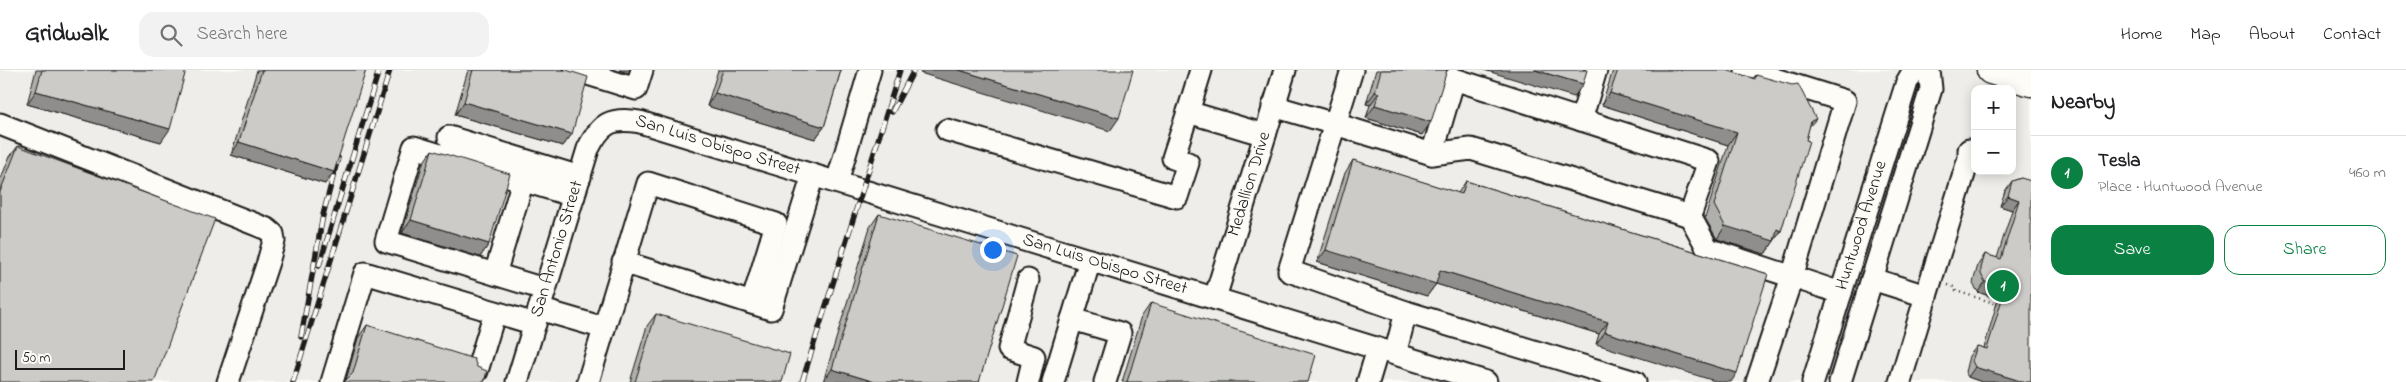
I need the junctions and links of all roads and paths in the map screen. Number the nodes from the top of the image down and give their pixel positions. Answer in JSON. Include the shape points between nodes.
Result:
{"nodes":[{"id":1,"x":575,"y":70,"type":"edge"},
{"id":2,"x":642,"y":70,"type":"edge"},
{"id":3,"x":870,"y":70,"type":"edge"},
{"id":4,"x":1201,"y":70,"type":"edge"},
{"id":5,"x":1285,"y":70,"type":"edge"},
{"id":6,"x":1352,"y":70,"type":"edge"},
{"id":7,"x":1596,"y":70,"type":"edge"},
{"id":8,"x":1746,"y":70,"type":"edge"},
{"id":9,"x":1914,"y":70,"type":"edge"},
{"id":10,"x":1929,"y":70,"type":"edge"},
{"id":11,"x":1991,"y":70,"type":"edge"},
{"id":12,"x":611,"y":75,"type":"edge"},
{"id":13,"x":2031,"y":82,"type":"edge"},
{"id":14,"x":1274,"y":106,"type":"junction"},
{"id":15,"x":1188,"y":112,"type":"junction"},
{"id":16,"x":1581,"y":120,"type":"junction"},
{"id":17,"x":609,"y":122,"type":"joint"},
{"id":18,"x":0,"y":124,"type":"edge"},
{"id":19,"x":1335,"y":124,"type":"junction"},
{"id":20,"x":947,"y":130,"type":"dead end"},
{"id":21,"x":1265,"y":135,"type":"junction"},
{"id":22,"x":449,"y":137,"type":"dead end"},
{"id":23,"x":1969,"y":150,"type":"dead end"},
{"id":24,"x":1432,"y":154,"type":"junction"},
{"id":25,"x":526,"y":172,"type":"junction"},
{"id":26,"x":813,"y":175,"type":"junction"},
{"id":27,"x":837,"y":182,"type":"junction"},
{"id":28,"x":577,"y":187,"type":"junction"},
{"id":29,"x":1690,"y":216,"type":"junction"},
{"id":30,"x":1090,"y":260,"type":"junction"},
{"id":31,"x":624,"y":262,"type":"junction"},
{"id":32,"x":495,"y":274,"type":"junction"},
{"id":33,"x":1792,"y":277,"type":"junction"},
{"id":34,"x":1872,"y":279,"type":"junction"},
{"id":35,"x":1028,"y":280,"type":"dead end"},
{"id":36,"x":544,"y":289,"type":"junction"},
{"id":37,"x":1841,"y":293,"type":"junction"},
{"id":38,"x":1926,"y":296,"type":"junction"},
{"id":39,"x":1215,"y":298,"type":"junction"},
{"id":40,"x":752,"y":303,"type":"junction"},
{"id":41,"x":495,"y":312,"type":"junction"},
{"id":42,"x":1406,"y":312,"type":"junction"},
{"id":43,"x":537,"y":317,"type":"junction"},
{"id":44,"x":1072,"y":319,"type":"junction"},
{"id":45,"x":604,"y":328,"type":"junction"},
{"id":46,"x":1386,"y":352,"type":"junction"},
{"id":47,"x":477,"y":371,"type":"edge"},
{"id":48,"x":228,"y":382,"type":"edge"},
{"id":49,"x":332,"y":382,"type":"edge"},
{"id":50,"x":517,"y":382,"type":"edge"},
{"id":51,"x":588,"y":382,"type":"edge"},
{"id":52,"x":1028,"y":382,"type":"edge"},
{"id":53,"x":1053,"y":382,"type":"edge"},
{"id":54,"x":1105,"y":382,"type":"edge"},
{"id":55,"x":1368,"y":382,"type":"edge"},
{"id":56,"x":1486,"y":382,"type":"edge"},
{"id":57,"x":1635,"y":382,"type":"edge"},
{"id":58,"x":1757,"y":382,"type":"edge"},
{"id":59,"x":1813,"y":382,"type":"edge"},
{"id":60,"x":1840,"y":382,"type":"edge"},
{"id":61,"x":1900,"y":382,"type":"edge"}],
"edges":[{"from":1,"to":12,"type":"street"},
{"from":2,"to":12,"type":"street","via":[[636,89]]},
{"from":3,"to":27,"type":"street"},
{"from":4,"to":15,"type":"street"},
{"from":5,"to":14,"type":"street","name":"Medallion Drive"},
{"from":6,"to":19,"type":"street"},
{"from":7,"to":16,"type":"street"},
{"from":8,"to":33,"type":"street","via":[[1845,101]]},
{"from":9,"to":37,"type":"street","name":"Huntwood Avenue","via":[[1906,82]]},
{"from":10,"to":34,"type":"street","name":"Huntwood Avenue","via":[[1931,89]]},
{"from":11,"to":13,"type":"main road"},
{"from":14,"to":19,"type":"street"},
{"from":14,"to":21,"type":"street","name":"Medallion Drive"},
{"from":15,"to":20,"type":"street","via":[[1173,158],[1188,164],[1177,197]]},
{"from":15,"to":21,"type":"street"},
{"from":16,"to":24,"type":"street","via":[[1454,79]]},
{"from":16,"to":29,"type":"street","via":[[1709,161]]},
{"from":17,"to":26,"type":"street","name":"San Luis Obispo Street","via":[[624,119],[640,122]]},
{"from":17,"to":28,"type":"street","name":"San Antonio Street","via":[[596,132]]},
{"from":18,"to":48,"type":"street","via":[[273,234],[268,262]]},
{"from":19,"to":24,"type":"street"},
{"from":19,"to":42,"type":"street","via":[[1289,271]]},
{"from":21,"to":39,"type":"street","name":"Medallion Drive"},
{"from":22,"to":25,"type":"street"},
{"from":23,"to":38,"type":"street"},
{"from":24,"to":29,"type":"street","via":[[1471,148]]},
{"from":25,"to":28,"type":"street"},
{"from":25,"to":32,"type":"street"},
{"from":25,"to":32,"type":"street","via":[[414,147],[386,241]]},
{"from":26,"to":27,"type":"street","name":"San Luis Obispo Street"},
{"from":26,"to":40,"type":"street","via":[[771,309]]},
{"from":27,"to":30,"type":"street","name":"San Luis Obispo Street"},
{"from":28,"to":36,"type":"street","name":"San Antonio Street"},
{"from":29,"to":33,"type":"street","via":[[1708,249]]},
{"from":30,"to":39,"type":"street","name":"San Luis Obispo Street"},
{"from":30,"to":44,"type":"street"},
{"from":31,"to":40,"type":"street"},
{"from":31,"to":40,"type":"street","via":[[648,183],[776,224]]},
{"from":31,"to":45,"type":"street"},
{"from":32,"to":36,"type":"street"},
{"from":33,"to":37,"type":"street"},
{"from":33,"to":58,"type":"street"},
{"from":34,"to":38,"type":"street"},
{"from":34,"to":60,"type":"street","name":"Huntwood Avenue"},
{"from":35,"to":52,"type":"street","via":[[1009,349],[1034,357]]},
{"from":36,"to":43,"type":"street","name":"San Antonio Street"},
{"from":37,"to":59,"type":"street","name":"Huntwood Avenue"},
{"from":38,"to":61,"type":"street"},
{"from":39,"to":46,"type":"street","name":"San Luis Obispo Street"},
{"from":41,"to":43,"type":"street"},
{"from":41,"to":47,"type":"street"},
{"from":41,"to":49,"type":"street","via":[[365,273]]},
{"from":42,"to":46,"type":"street"},
{"from":42,"to":57,"type":"street"},
{"from":43,"to":45,"type":"street"},
{"from":43,"to":50,"type":"street","name":"San Antonio Street"},
{"from":44,"to":53,"type":"street"},
{"from":44,"to":54,"type":"street","via":[[1120,332]]},
{"from":45,"to":51,"type":"street"},
{"from":46,"to":55,"type":"street"},
{"from":46,"to":56,"type":"street","name":"San Luis Obispo Street"}]}
